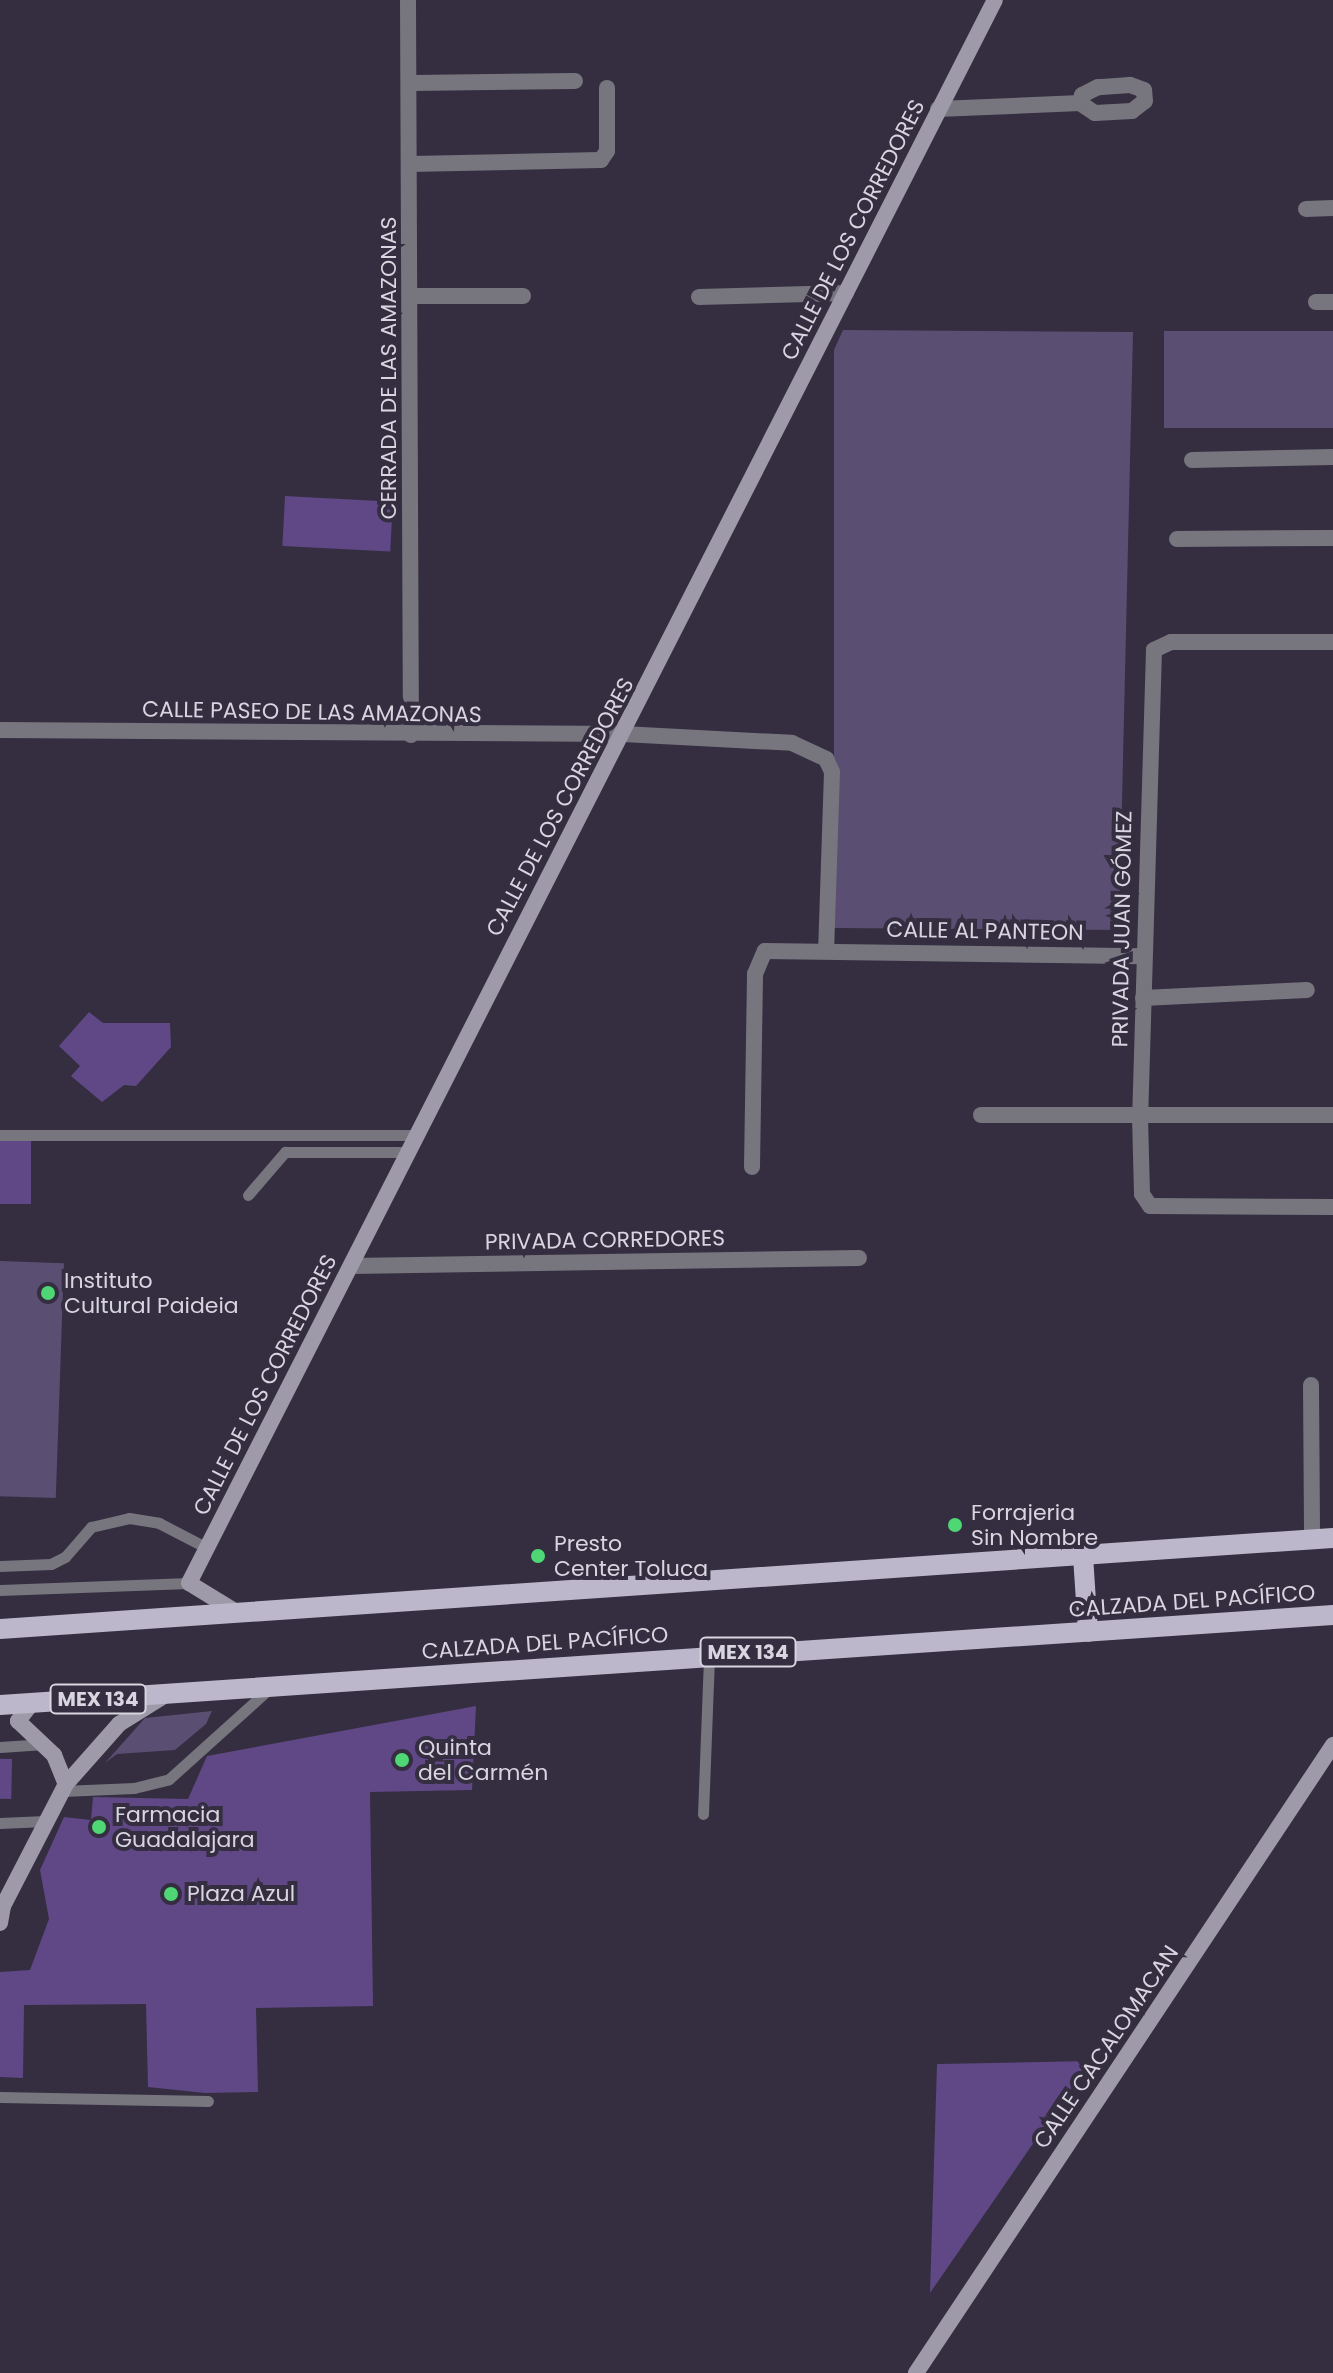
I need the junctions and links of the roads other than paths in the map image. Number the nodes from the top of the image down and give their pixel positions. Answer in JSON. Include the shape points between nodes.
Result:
{"nodes":[{"id":1,"x":408,"y":0,"type":"edge"},
{"id":2,"x":995,"y":0,"type":"edge"},
{"id":3,"x":575,"y":81,"type":"dead end"},
{"id":4,"x":412,"y":83,"type":"junction"},
{"id":5,"x":607,"y":88,"type":"dead end"},
{"id":6,"x":1080,"y":103,"type":"dead end"},
{"id":7,"x":938,"y":109,"type":"junction"},
{"id":8,"x":410,"y":164,"type":"junction"},
{"id":9,"x":1333,"y":208,"type":"edge"},
{"id":10,"x":1306,"y":209,"type":"dead end"},
{"id":11,"x":846,"y":293,"type":"junction"},
{"id":12,"x":410,"y":296,"type":"junction"},
{"id":13,"x":523,"y":296,"type":"dead end"},
{"id":14,"x":699,"y":297,"type":"dead end"},
{"id":15,"x":1333,"y":457,"type":"edge"},
{"id":16,"x":1192,"y":460,"type":"dead end"},
{"id":17,"x":1333,"y":538,"type":"edge"},
{"id":18,"x":1177,"y":539,"type":"dead end"},
{"id":19,"x":1333,"y":642,"type":"edge"},
{"id":20,"x":0,"y":730,"type":"edge"},
{"id":21,"x":623,"y":734,"type":"junction"},
{"id":22,"x":411,"y":735,"type":"junction"},
{"id":23,"x":826,"y":949,"type":"junction"},
{"id":24,"x":1143,"y":956,"type":"junction"},
{"id":25,"x":1307,"y":990,"type":"dead end"},
{"id":26,"x":1143,"y":998,"type":"junction"},
{"id":27,"x":981,"y":1115,"type":"dead end"},
{"id":28,"x":1333,"y":1115,"type":"edge"},
{"id":29,"x":1140,"y":1117,"type":"junction"},
{"id":30,"x":0,"y":1135,"type":"edge"},
{"id":31,"x":413,"y":1135,"type":"junction"},
{"id":32,"x":405,"y":1152,"type":"junction"},
{"id":33,"x":752,"y":1167,"type":"dead end"},
{"id":34,"x":248,"y":1195,"type":"dead end"},
{"id":35,"x":1333,"y":1207,"type":"edge"},
{"id":36,"x":859,"y":1258,"type":"dead end"},
{"id":37,"x":351,"y":1266,"type":"junction"},
{"id":38,"x":1311,"y":1385,"type":"dead end"},
{"id":39,"x":1323,"y":1539,"type":"edge"},
{"id":40,"x":207,"y":1548,"type":"junction"},
{"id":41,"x":1083,"y":1556,"type":"junction"},
{"id":42,"x":0,"y":1566,"type":"edge"},
{"id":43,"x":189,"y":1583,"type":"junction"},
{"id":44,"x":0,"y":1590,"type":"edge"},
{"id":45,"x":238,"y":1613,"type":"junction"},
{"id":46,"x":1333,"y":1615,"type":"edge"},
{"id":47,"x":0,"y":1629,"type":"edge"},
{"id":48,"x":1088,"y":1632,"type":"junction"},
{"id":49,"x":709,"y":1654,"type":"junction"},
{"id":50,"x":270,"y":1688,"type":"junction"},
{"id":51,"x":164,"y":1696,"type":"junction"},
{"id":52,"x":32,"y":1703,"type":"junction"},
{"id":53,"x":0,"y":1705,"type":"edge"},
{"id":54,"x":45,"y":1744,"type":"junction"},
{"id":55,"x":1333,"y":1745,"type":"edge"},
{"id":56,"x":0,"y":1747,"type":"edge"},
{"id":57,"x":64,"y":1787,"type":"junction"},
{"id":58,"x":703,"y":1814,"type":"dead end"},
{"id":59,"x":45,"y":1821,"type":"junction"},
{"id":60,"x":0,"y":1823,"type":"edge"},
{"id":61,"x":1,"y":1912,"type":"edge"},
{"id":62,"x":0,"y":2097,"type":"edge"},
{"id":63,"x":208,"y":2101,"type":"dead end"},
{"id":64,"x":916,"y":2373,"type":"edge"}],
"edges":[{"from":1,"to":4,"type":"street","name":"CERRADA DE LAS AMAZONAS"},
{"from":2,"to":7,"type":"main road","name":"CALLE DE LOS CORREDORES"},
{"from":3,"to":4,"type":"street"},
{"from":4,"to":8,"type":"street","name":"CERRADA DE LAS AMAZONAS"},
{"from":5,"to":8,"type":"street","via":[[607,151],[601,160]]},
{"from":6,"to":7,"type":"street"},
{"from":7,"to":11,"type":"main road","name":"CALLE DE LOS CORREDORES"},
{"from":8,"to":12,"type":"street","name":"CERRADA DE LAS AMAZONAS"},
{"from":9,"to":10,"type":"street"},
{"from":11,"to":14,"type":"street"},
{"from":11,"to":21,"type":"main road","name":"CALLE DE LOS CORREDORES"},
{"from":12,"to":13,"type":"street"},
{"from":12,"to":22,"type":"street","name":"CERRADA DE LAS AMAZONAS"},
{"from":15,"to":16,"type":"street"},
{"from":17,"to":18,"type":"street"},
{"from":19,"to":24,"type":"street","name":"PRIVADA JUAN GÓMEZ","via":[[1171,642],[1154,650]]},
{"from":20,"to":22,"type":"street","name":"CALLE PASEO DE LAS AMAZONAS"},
{"from":21,"to":22,"type":"street","name":"CALLE PASEO DE LAS AMAZONAS"},
{"from":21,"to":23,"type":"street","via":[[792,743],[826,759],[832,772]]},
{"from":21,"to":31,"type":"main road","name":"CALLE DE LOS CORREDORES"},
{"from":23,"to":24,"type":"street","name":"CALLE AL PANTEON"},
{"from":23,"to":33,"type":"street","name":"CALLE AL PANTEON","via":[[770,949],[758,958]]},
{"from":24,"to":26,"type":"street","name":"PRIVADA JUAN GÓMEZ"},
{"from":25,"to":26,"type":"street"},
{"from":26,"to":29,"type":"street","name":"PRIVADA JUAN GÓMEZ"},
{"from":27,"to":29,"type":"street"},
{"from":28,"to":29,"type":"street"},
{"from":29,"to":35,"type":"street","name":"PRIVADA JUAN GÓMEZ","via":[[1142,1194],[1150,1206]]},
{"from":30,"to":31,"type":"lane"},
{"from":31,"to":32,"type":"main road","name":"CALLE DE LOS CORREDORES"},
{"from":32,"to":34,"type":"lane","via":[[285,1152]]},
{"from":32,"to":37,"type":"main road","name":"CALLE DE LOS CORREDORES"},
{"from":36,"to":37,"type":"street","name":"PRIVADA CORREDORES"},
{"from":37,"to":40,"type":"main road","name":"CALLE DE LOS CORREDORES"},
{"from":38,"to":39,"type":"street"},
{"from":39,"to":41,"type":"main road"},
{"from":40,"to":42,"type":"lane","via":[[159,1523],[129,1518],[91,1527],[65,1557],[51,1564]]},
{"from":40,"to":43,"type":"main road","name":"CALLE DE LOS CORREDORES"},
{"from":41,"to":45,"type":"main road"},
{"from":41,"to":48,"type":"main road"},
{"from":43,"to":44,"type":"lane"},
{"from":43,"to":45,"type":"main road"},
{"from":45,"to":47,"type":"main road"},
{"from":46,"to":48,"type":"main road","name":"CALZADA DEL PACÍFICO","number":"MEX 134"},
{"from":48,"to":49,"type":"main road","name":"CALZADA DEL PACÍFICO","number":"MEX 134"},
{"from":49,"to":50,"type":"main road","name":"CALZADA DEL PACÍFICO","number":"MEX 134"},
{"from":49,"to":58,"type":"lane"},
{"from":50,"to":51,"type":"main road","name":"CALZADA DEL PACÍFICO","number":"MEX 134"},
{"from":50,"to":57,"type":"lane","via":[[169,1779],[134,1788]]},
{"from":51,"to":52,"type":"main road","name":"CALZADA DEL PACÍFICO","number":"MEX 134"},
{"from":51,"to":57,"type":"main road","via":[[119,1724]]},
{"from":52,"to":53,"type":"main road","name":"CALZADA DEL PACÍFICO","number":"MEX 134"},
{"from":52,"to":54,"type":"main road","via":[[18,1721]]},
{"from":54,"to":56,"type":"lane"},
{"from":54,"to":57,"type":"main road"},
{"from":55,"to":64,"type":"main road","name":"CALLE CACALOMACAN"},
{"from":57,"to":59,"type":"main road"},
{"from":59,"to":60,"type":"lane"},
{"from":59,"to":61,"type":"main road"},
{"from":62,"to":63,"type":"lane"}]}
